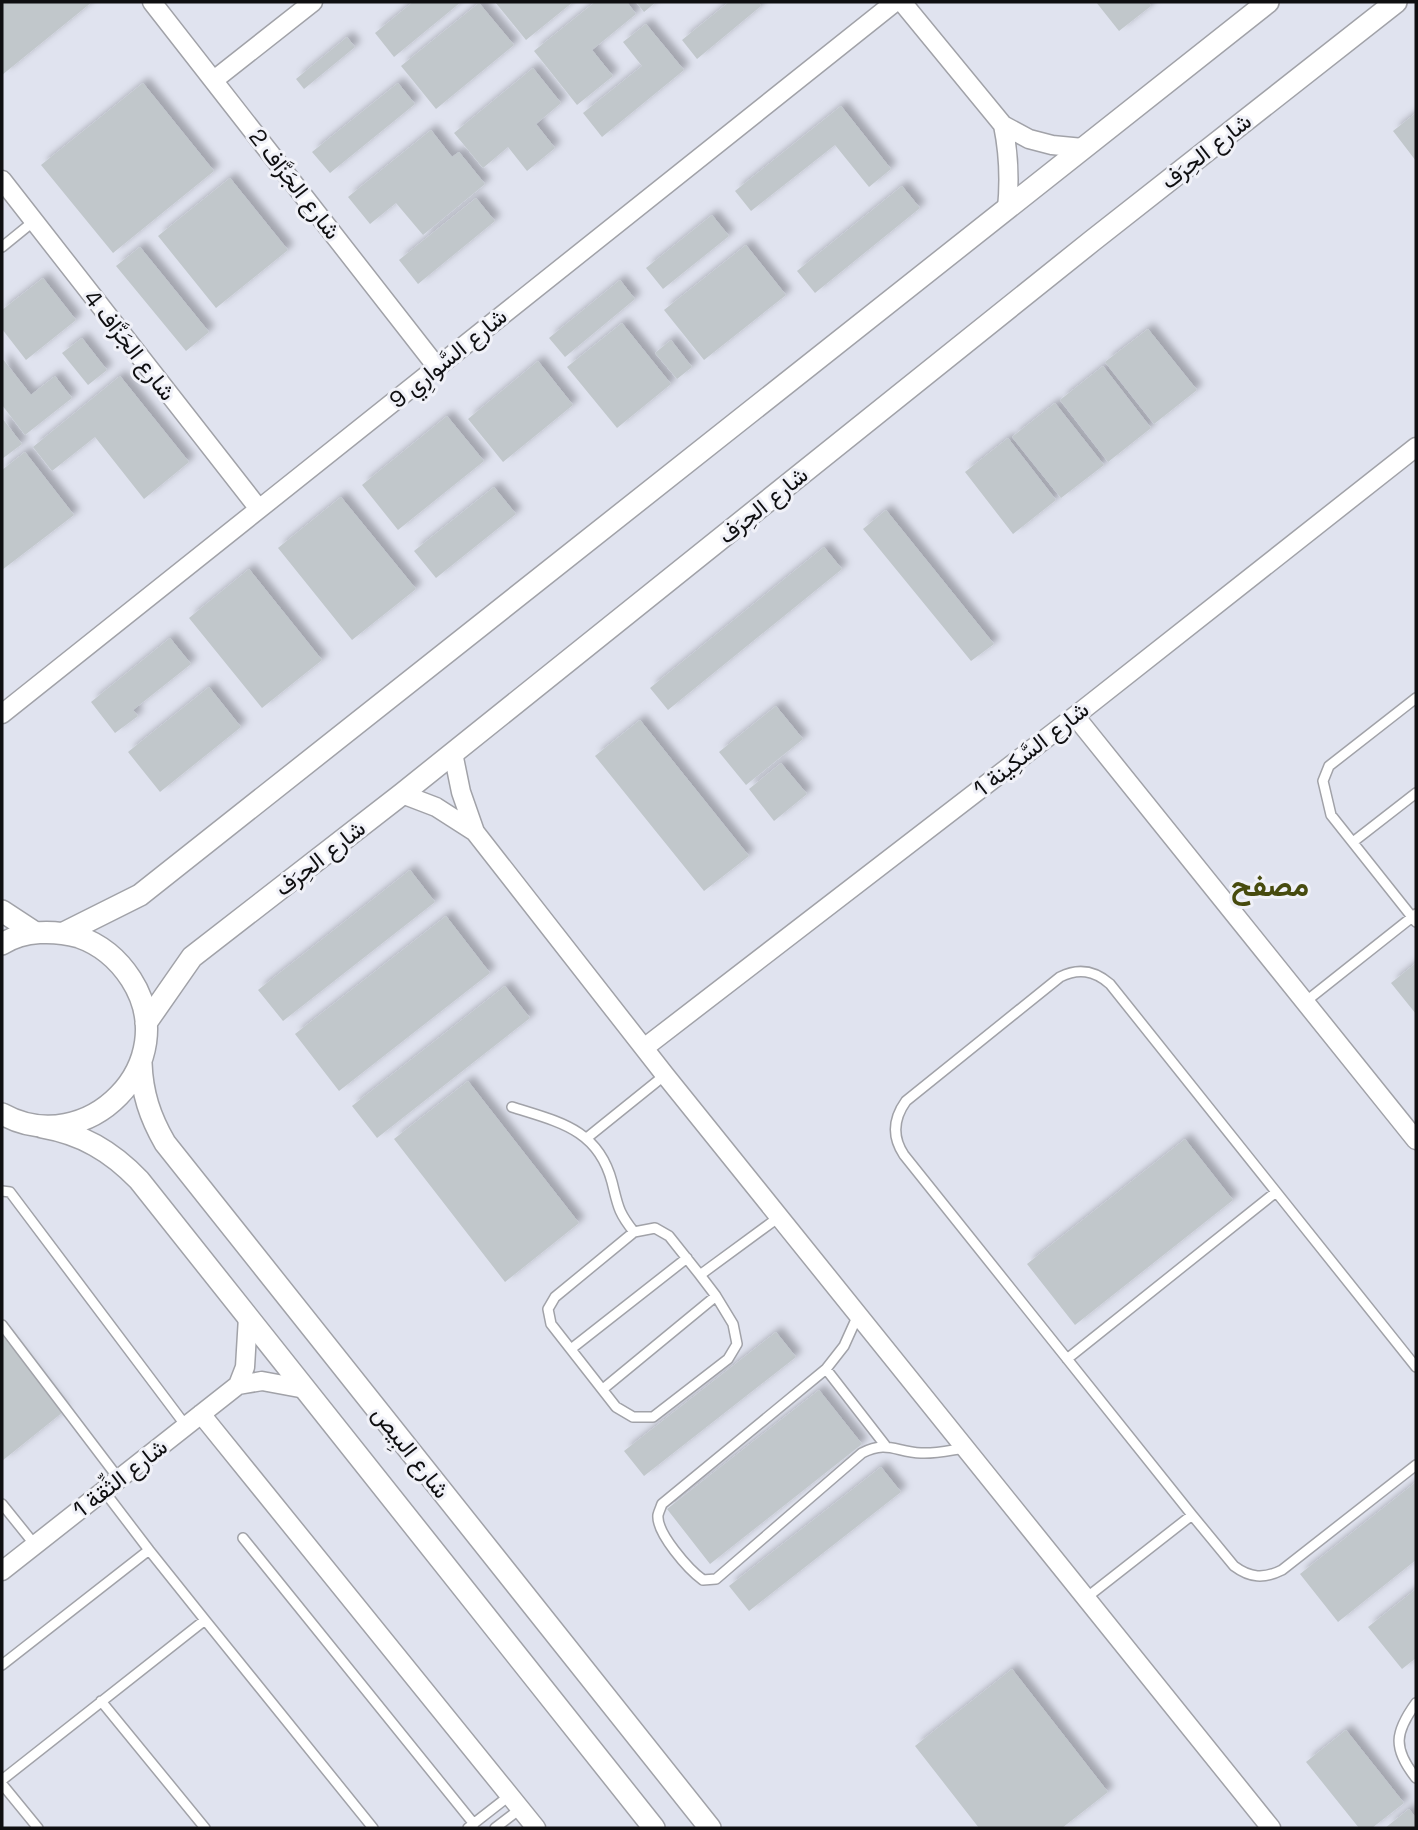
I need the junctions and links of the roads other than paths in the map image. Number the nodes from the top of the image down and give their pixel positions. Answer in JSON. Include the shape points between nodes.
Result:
{"nodes":[{"id":1,"x":152,"y":2,"type":"edge"},
{"id":2,"x":313,"y":2,"type":"edge"},
{"id":3,"x":895,"y":2,"type":"edge"},
{"id":4,"x":902,"y":2,"type":"edge"},
{"id":5,"x":1268,"y":2,"type":"edge"},
{"id":6,"x":1396,"y":2,"type":"edge"},
{"id":7,"x":214,"y":80,"type":"junction"},
{"id":8,"x":1003,"y":125,"type":"junction"},
{"id":9,"x":1083,"y":148,"type":"junction"},
{"id":10,"x":2,"y":180,"type":"edge"},
{"id":11,"x":1007,"y":209,"type":"junction"},
{"id":12,"x":34,"y":221,"type":"junction"},
{"id":13,"x":2,"y":247,"type":"edge"},
{"id":14,"x":438,"y":367,"type":"junction"},
{"id":15,"x":1416,"y":447,"type":"edge"},
{"id":16,"x":259,"y":509,"type":"junction"},
{"id":17,"x":1416,"y":698,"type":"edge"},
{"id":18,"x":2,"y":715,"type":"edge"},
{"id":19,"x":1075,"y":716,"type":"junction"},
{"id":20,"x":453,"y":753,"type":"junction"},
{"id":21,"x":1416,"y":793,"type":"edge"},
{"id":22,"x":402,"y":794,"type":"junction"},
{"id":23,"x":475,"y":831,"type":"junction"},
{"id":24,"x":1353,"y":842,"type":"junction"},
{"id":25,"x":2,"y":911,"type":"edge"},
{"id":26,"x":1415,"y":918,"type":"edge"},
{"id":27,"x":34,"y":933,"type":"junction"},
{"id":28,"x":64,"y":933,"type":"junction"},
{"id":29,"x":2,"y":944,"type":"edge"},
{"id":30,"x":1306,"y":1002,"type":"junction"},
{"id":31,"x":146,"y":1023,"type":"junction"},
{"id":32,"x":644,"y":1048,"type":"junction"},
{"id":33,"x":141,"y":1063,"type":"junction"},
{"id":34,"x":665,"y":1074,"type":"junction"},
{"id":35,"x":512,"y":1107,"type":"dead end"},
{"id":36,"x":4,"y":1117,"type":"edge"},
{"id":37,"x":42,"y":1127,"type":"junction"},
{"id":38,"x":588,"y":1137,"type":"junction"},
{"id":39,"x":1416,"y":1139,"type":"edge"},
{"id":40,"x":2,"y":1191,"type":"edge"},
{"id":41,"x":1276,"y":1192,"type":"junction"},
{"id":42,"x":779,"y":1217,"type":"junction"},
{"id":43,"x":634,"y":1231,"type":"junction"},
{"id":44,"x":687,"y":1258,"type":"junction"},
{"id":45,"x":700,"y":1275,"type":"junction"},
{"id":46,"x":716,"y":1296,"type":"junction"},
{"id":47,"x":858,"y":1315,"type":"junction"},
{"id":48,"x":248,"y":1317,"type":"junction"},
{"id":49,"x":2,"y":1325,"type":"edge"},
{"id":50,"x":571,"y":1349,"type":"junction"},
{"id":51,"x":1067,"y":1359,"type":"junction"},
{"id":52,"x":1416,"y":1367,"type":"edge"},
{"id":53,"x":826,"y":1369,"type":"junction"},
{"id":54,"x":239,"y":1385,"type":"junction"},
{"id":55,"x":305,"y":1389,"type":"junction"},
{"id":56,"x":603,"y":1389,"type":"junction"},
{"id":57,"x":201,"y":1414,"type":"junction"},
{"id":58,"x":186,"y":1426,"type":"junction"},
{"id":59,"x":885,"y":1445,"type":"junction"},
{"id":60,"x":965,"y":1448,"type":"junction"},
{"id":61,"x":1416,"y":1465,"type":"edge"},
{"id":62,"x":119,"y":1479,"type":"junction"},
{"id":63,"x":104,"y":1491,"type":"junction"},
{"id":64,"x":2,"y":1504,"type":"edge"},
{"id":65,"x":1192,"y":1515,"type":"junction"},
{"id":66,"x":243,"y":1538,"type":"dead end"},
{"id":67,"x":35,"y":1545,"type":"junction"},
{"id":68,"x":149,"y":1550,"type":"junction"},
{"id":69,"x":2,"y":1572,"type":"edge"},
{"id":70,"x":1086,"y":1598,"type":"junction"},
{"id":71,"x":205,"y":1620,"type":"junction"},
{"id":72,"x":2,"y":1665,"type":"edge"},
{"id":73,"x":101,"y":1701,"type":"junction"},
{"id":74,"x":1416,"y":1703,"type":"edge"},
{"id":75,"x":1416,"y":1778,"type":"edge"},
{"id":76,"x":2,"y":1782,"type":"edge"},
{"id":77,"x":515,"y":1802,"type":"junction"},
{"id":78,"x":471,"y":1826,"type":"edge"},
{"id":79,"x":1265,"y":1826,"type":"edge"},
{"id":80,"x":38,"y":1828,"type":"edge"},
{"id":81,"x":205,"y":1828,"type":"edge"},
{"id":82,"x":373,"y":1828,"type":"edge"},
{"id":83,"x":495,"y":1828,"type":"edge"},
{"id":84,"x":536,"y":1828,"type":"edge"},
{"id":85,"x":654,"y":1828,"type":"edge"},
{"id":86,"x":710,"y":1828,"type":"edge"}],
"edges":[{"from":1,"to":7,"type":"street","name":"شارع الجَزَّاف 2"},
{"from":2,"to":7,"type":"street"},
{"from":3,"to":14,"type":"street","name":"شارع السَّوارِي 9"},
{"from":4,"to":8,"type":"street"},
{"from":5,"to":9,"type":"street"},
{"from":6,"to":20,"type":"street","name":"شارع الحِرَف"},
{"from":7,"to":14,"type":"street","name":"شارع الجَزَّاف 2"},
{"from":8,"to":9,"type":"street","via":[[1030,139]]},
{"from":8,"to":11,"type":"street","via":[[1009,157]]},
{"from":9,"to":11,"type":"street"},
{"from":10,"to":12,"type":"street","name":"شارع الجَزَّاف 4"},
{"from":11,"to":28,"type":"street","via":[[140,895]]},
{"from":12,"to":13,"type":"lane"},
{"from":12,"to":16,"type":"street","name":"شارع الجَزَّاف 4"},
{"from":14,"to":16,"type":"street","name":"شارع السَّوارِي 9"},
{"from":15,"to":19,"type":"street","name":"شارع السَّكِينة 1"},
{"from":16,"to":18,"type":"street","name":"شارع السَّوارِي 9"},
{"from":17,"to":24,"type":"lane","via":[[1329,765],[1323,781],[1331,815]]},
{"from":19,"to":30,"type":"street"},
{"from":19,"to":32,"type":"street","name":"شارع السَّكِينة 1"},
{"from":20,"to":22,"type":"street","name":"شارع الحِرَف"},
{"from":20,"to":23,"type":"street"},
{"from":21,"to":24,"type":"lane"},
{"from":22,"to":23,"type":"street","via":[[436,807]]},
{"from":22,"to":31,"type":"street","name":"شارع الحِرَف","via":[[191,957]]},
{"from":23,"to":32,"type":"street"},
{"from":24,"to":26,"type":"lane"},
{"from":25,"to":27,"type":"street"},
{"from":26,"to":30,"type":"lane"},
{"from":27,"to":28,"type":"street"},
{"from":27,"to":29,"type":"street"},
{"from":28,"to":31,"type":"street","via":[[95,943],[121,963],[139,991]]},
{"from":30,"to":39,"type":"street"},
{"from":31,"to":33,"type":"street"},
{"from":32,"to":34,"type":"street"},
{"from":33,"to":37,"type":"street","via":[[125,1090],[102,1111],[73,1124]]},
{"from":33,"to":86,"type":"street","name":"شارع البِيص","via":[[147,1105],[165,1143]]},
{"from":34,"to":38,"type":"lane"},
{"from":34,"to":42,"type":"street"},
{"from":35,"to":38,"type":"lane"},
{"from":36,"to":37,"type":"street","name":"شارع البِيص"},
{"from":37,"to":48,"type":"street","name":"شارع البِيص","via":[[96,1144],[126,1166]]},
{"from":38,"to":43,"type":"lane","via":[[602,1155],[615,1202]]},
{"from":40,"to":58,"type":"lane","via":[[10,1192]]},
{"from":41,"to":51,"type":"lane"},
{"from":41,"to":51,"type":"lane","via":[[1110,984],[1095,973],[1077,971],[1049,985],[906,1101],[895,1128],[899,1147]]},
{"from":41,"to":52,"type":"lane"},
{"from":42,"to":45,"type":"lane"},
{"from":42,"to":47,"type":"street"},
{"from":43,"to":44,"type":"lane","via":[[655,1227]]},
{"from":43,"to":50,"type":"lane","via":[[555,1297],[548,1310],[551,1324]]},
{"from":44,"to":45,"type":"lane"},
{"from":44,"to":50,"type":"lane"},
{"from":45,"to":46,"type":"lane"},
{"from":46,"to":56,"type":"lane"},
{"from":46,"to":56,"type":"lane","via":[[733,1324],[737,1344],[728,1359],[653,1418],[633,1417],[617,1407]]},
{"from":47,"to":53,"type":"lane","via":[[844,1346]]},
{"from":47,"to":60,"type":"street"},
{"from":48,"to":54,"type":"street","via":[[245,1367]]},
{"from":48,"to":55,"type":"street","name":"شارع البِيص"},
{"from":49,"to":62,"type":"lane"},
{"from":50,"to":56,"type":"lane"},
{"from":51,"to":65,"type":"lane"},
{"from":53,"to":59,"type":"lane"},
{"from":53,"to":59,"type":"lane","via":[[662,1504],[658,1515],[661,1530],[691,1572],[703,1580],[716,1579],[862,1453]]},
{"from":54,"to":55,"type":"street","via":[[262,1381]]},
{"from":54,"to":57,"type":"street","name":"شارع الثِّقة 1"},
{"from":55,"to":85,"type":"street","name":"شارع البِيص"},
{"from":57,"to":58,"type":"street","name":"شارع الثِّقة 1"},
{"from":57,"to":77,"type":"street"},
{"from":58,"to":62,"type":"street","name":"شارع الثِّقة 1"},
{"from":59,"to":60,"type":"lane","via":[[923,1453]]},
{"from":60,"to":70,"type":"street"},
{"from":61,"to":65,"type":"lane","via":[[1272,1575],[1252,1576],[1234,1566]]},
{"from":62,"to":63,"type":"street","name":"شارع الثِّقة 1"},
{"from":63,"to":67,"type":"street","name":"شارع الثِّقة 1"},
{"from":63,"to":68,"type":"lane"},
{"from":64,"to":67,"type":"lane"},
{"from":65,"to":70,"type":"lane"},
{"from":66,"to":78,"type":"lane"},
{"from":67,"to":69,"type":"street","name":"شارع الثِّقة 1"},
{"from":68,"to":71,"type":"lane"},
{"from":68,"to":72,"type":"lane"},
{"from":70,"to":79,"type":"street"},
{"from":71,"to":73,"type":"lane"},
{"from":71,"to":82,"type":"lane"},
{"from":73,"to":76,"type":"lane"},
{"from":73,"to":81,"type":"lane"},
{"from":74,"to":75,"type":"lane","via":[[1401,1723],[1399,1748]]},
{"from":76,"to":80,"type":"lane"},
{"from":77,"to":78,"type":"lane"},
{"from":77,"to":83,"type":"lane"},
{"from":77,"to":84,"type":"street"}]}
